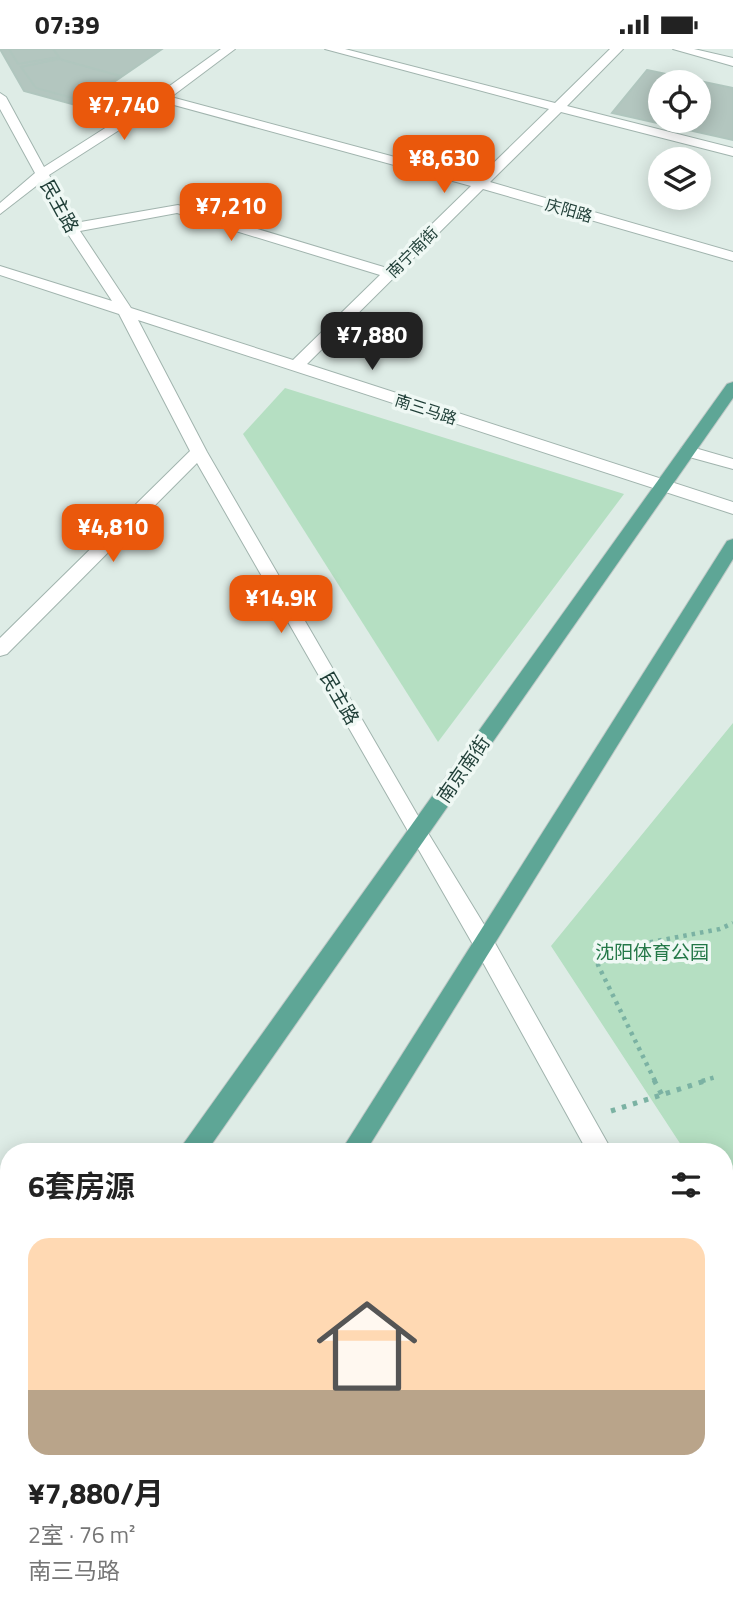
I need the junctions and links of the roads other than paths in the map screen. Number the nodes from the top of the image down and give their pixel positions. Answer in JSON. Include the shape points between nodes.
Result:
{"nodes":[{"id":1,"x":229,"y":49,"type":"edge"},
{"id":2,"x":331,"y":49,"type":"edge"},
{"id":3,"x":617,"y":49,"type":"edge"},
{"id":4,"x":679,"y":49,"type":"edge"},
{"id":5,"x":733,"y":62,"type":"edge"},
{"id":6,"x":0,"y":97,"type":"edge"},
{"id":7,"x":161,"y":98,"type":"junction"},
{"id":8,"x":558,"y":107,"type":"junction"},
{"id":9,"x":733,"y":152,"type":"edge"},
{"id":10,"x":42,"y":174,"type":"junction"},
{"id":11,"x":480,"y":184,"type":"junction"},
{"id":12,"x":0,"y":210,"type":"edge"},
{"id":13,"x":71,"y":228,"type":"junction"},
{"id":14,"x":733,"y":257,"type":"edge"},
{"id":15,"x":0,"y":270,"type":"edge"},
{"id":16,"x":390,"y":273,"type":"junction"},
{"id":17,"x":125,"y":310,"type":"junction"},
{"id":18,"x":296,"y":366,"type":"junction"},
{"id":19,"x":733,"y":387,"type":"edge"},
{"id":20,"x":688,"y":451,"type":"junction"},
{"id":21,"x":199,"y":452,"type":"junction"},
{"id":22,"x":733,"y":464,"type":"edge"},
{"id":23,"x":664,"y":486,"type":"junction"},
{"id":24,"x":733,"y":508,"type":"edge"},
{"id":25,"x":733,"y":545,"type":"edge"},
{"id":26,"x":0,"y":649,"type":"edge"},
{"id":27,"x":418,"y":834,"type":"junction"},
{"id":28,"x":483,"y":942,"type":"junction"},
{"id":29,"x":199,"y":1143,"type":"edge"},
{"id":30,"x":358,"y":1143,"type":"edge"},
{"id":31,"x":596,"y":1143,"type":"edge"}],
"edges":[{"from":1,"to":7,"type":"street"},
{"from":2,"to":8,"type":"street"},
{"from":3,"to":8,"type":"street","name":"南宁南街"},
{"from":4,"to":5,"type":"street"},
{"from":6,"to":10,"type":"street","name":"民主路"},
{"from":7,"to":10,"type":"street"},
{"from":7,"to":11,"type":"street","name":"庆阳路"},
{"from":8,"to":9,"type":"street"},
{"from":8,"to":11,"type":"street","name":"南宁南街"},
{"from":10,"to":12,"type":"street"},
{"from":10,"to":13,"type":"street","name":"民主路"},
{"from":11,"to":14,"type":"street","name":"庆阳路"},
{"from":11,"to":16,"type":"street","name":"南宁南街"},
{"from":13,"to":16,"type":"street","via":[[178,209]]},
{"from":13,"to":17,"type":"street","name":"民主路"},
{"from":15,"to":17,"type":"street","name":"南三马路"},
{"from":16,"to":18,"type":"street","name":"南宁南街"},
{"from":17,"to":18,"type":"street","name":"南三马路"},
{"from":17,"to":21,"type":"street","name":"民主路"},
{"from":18,"to":23,"type":"street","name":"南三马路"},
{"from":19,"to":20,"type":"main road","name":"南京南街"},
{"from":20,"to":22,"type":"street"},
{"from":20,"to":23,"type":"main road","name":"南京南街"},
{"from":21,"to":26,"type":"street"},
{"from":21,"to":27,"type":"street","name":"民主路"},
{"from":23,"to":24,"type":"street","name":"南三马路"},
{"from":23,"to":27,"type":"main road","name":"南京南街"},
{"from":25,"to":28,"type":"main road"},
{"from":27,"to":28,"type":"street","name":"民主路"},
{"from":27,"to":29,"type":"main road","name":"南京南街"},
{"from":28,"to":30,"type":"main road"},
{"from":28,"to":31,"type":"street","name":"民主路"}]}
